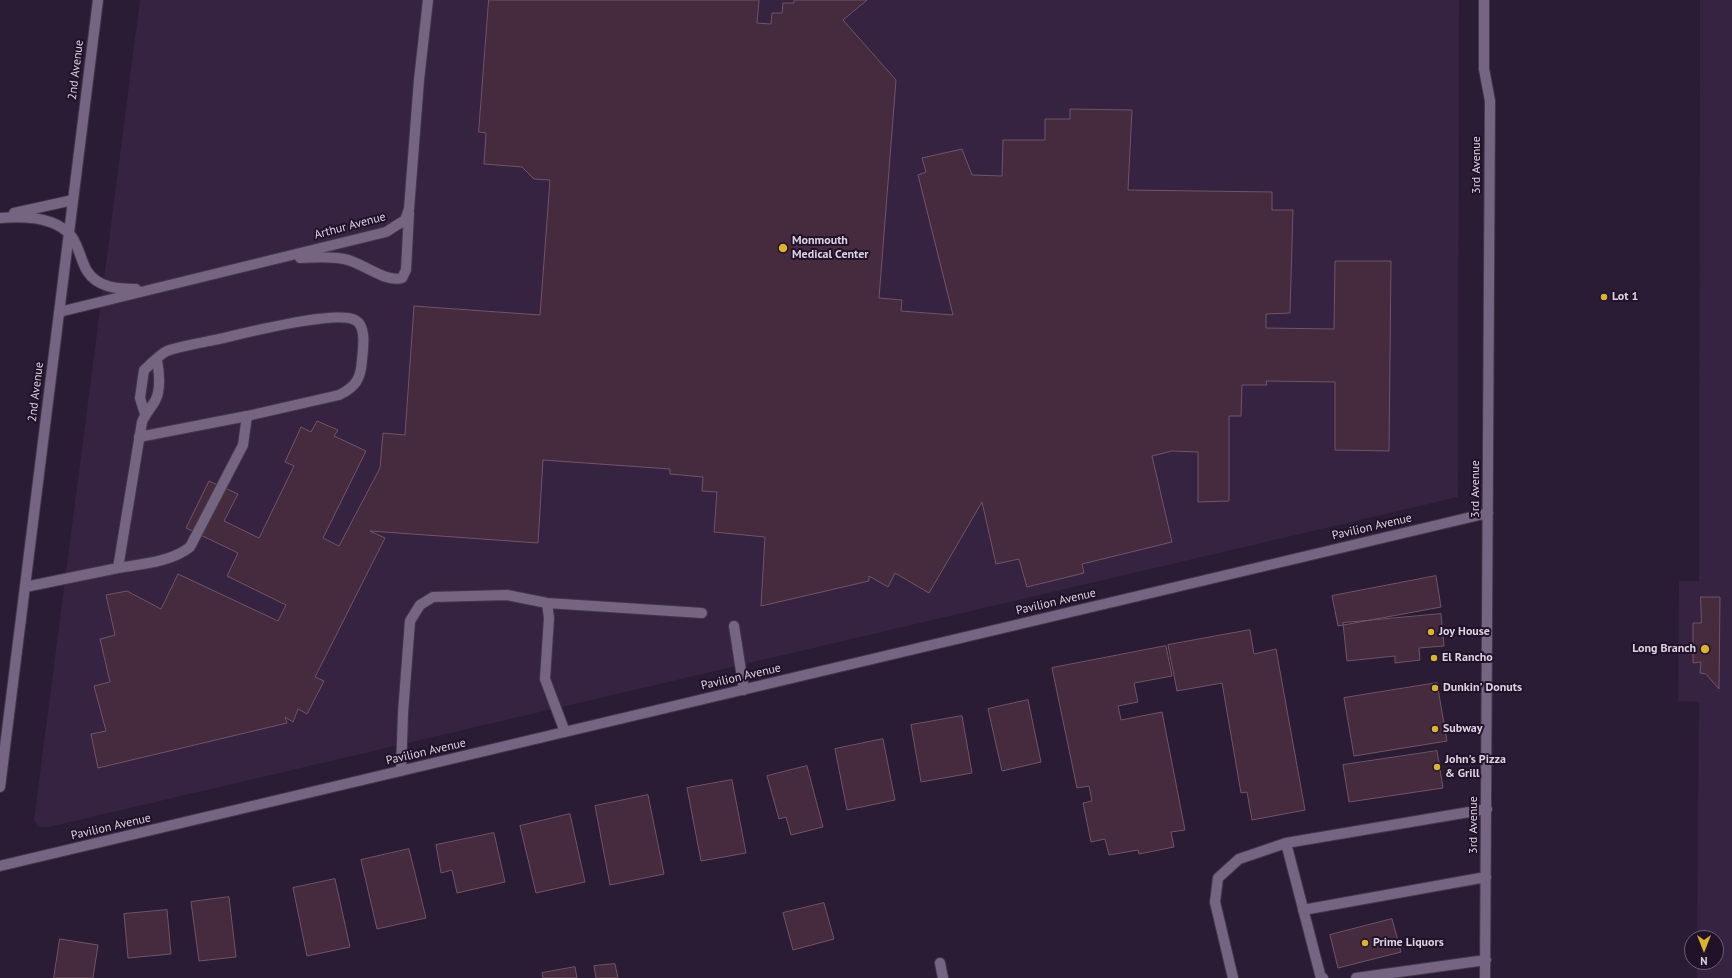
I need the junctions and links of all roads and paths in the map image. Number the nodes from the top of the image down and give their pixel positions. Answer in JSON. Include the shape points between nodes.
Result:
{"nodes":[{"id":1,"x":98,"y":0,"type":"edge"},
{"id":2,"x":428,"y":0,"type":"edge"},
{"id":3,"x":1484,"y":0,"type":"edge"},
{"id":4,"x":73,"y":200,"type":"junction"},
{"id":5,"x":409,"y":208,"type":"junction"},
{"id":6,"x":0,"y":217,"type":"edge"},
{"id":7,"x":69,"y":234,"type":"junction"},
{"id":8,"x":360,"y":239,"type":"junction"},
{"id":9,"x":356,"y":262,"type":"junction"},
{"id":10,"x":244,"y":267,"type":"junction"},
{"id":11,"x":154,"y":289,"type":"junction"},
{"id":12,"x":59,"y":312,"type":"junction"},
{"id":13,"x":157,"y":360,"type":"junction"},
{"id":14,"x":145,"y":414,"type":"junction"},
{"id":15,"x":247,"y":416,"type":"junction"},
{"id":16,"x":139,"y":437,"type":"junction"},
{"id":17,"x":1488,"y":513,"type":"junction"},
{"id":18,"x":118,"y":568,"type":"junction"},
{"id":19,"x":25,"y":586,"type":"junction"},
{"id":20,"x":546,"y":603,"type":"junction"},
{"id":21,"x":702,"y":613,"type":"dead end"},
{"id":22,"x":734,"y":626,"type":"dead end"},
{"id":23,"x":744,"y":690,"type":"junction"},
{"id":24,"x":5,"y":711,"type":"edge"},
{"id":25,"x":565,"y":732,"type":"junction"},
{"id":26,"x":401,"y":771,"type":"junction"},
{"id":27,"x":0,"y":787,"type":"edge"},
{"id":28,"x":1487,"y":809,"type":"junction"},
{"id":29,"x":1286,"y":843,"type":"junction"},
{"id":30,"x":0,"y":866,"type":"edge"},
{"id":31,"x":1486,"y":877,"type":"junction"},
{"id":32,"x":1303,"y":910,"type":"junction"},
{"id":33,"x":1486,"y":960,"type":"junction"},
{"id":34,"x":940,"y":963,"type":"dead end"},
{"id":35,"x":943,"y":978,"type":"edge"},
{"id":36,"x":1233,"y":978,"type":"edge"},
{"id":37,"x":1323,"y":978,"type":"edge"},
{"id":38,"x":1356,"y":978,"type":"edge"},
{"id":39,"x":1486,"y":978,"type":"edge"}],
"edges":[{"from":1,"to":4,"type":"street","name":"2nd Avenue"},
{"from":2,"to":5,"type":"street","name":"Arthur Avenue"},
{"from":3,"to":17,"type":"street","name":"3rd Avenue","via":[[1484,69],[1490,101]]},
{"from":4,"to":6,"type":"street"},
{"from":4,"to":7,"type":"street","name":"2nd Avenue"},
{"from":5,"to":8,"type":"street","name":"Arthur Avenue","via":[[405,220],[396,226],[386,232]]},
{"from":5,"to":9,"type":"street","via":[[406,270],[402,278],[384,276]]},
{"from":6,"to":7,"type":"street","via":[[32,218],[59,226]]},
{"from":7,"to":11,"type":"street","name":"Arthur Avenue","via":[[87,271],[97,282],[118,289]]},
{"from":7,"to":12,"type":"street","name":"2nd Avenue"},
{"from":8,"to":9,"type":"street","via":[[350,250]]},
{"from":8,"to":10,"type":"street","name":"Arthur Avenue"},
{"from":9,"to":10,"type":"street","via":[[330,257],[302,258]]},
{"from":10,"to":11,"type":"street","name":"Arthur Avenue"},
{"from":11,"to":12,"type":"street","name":"Arthur Avenue"},
{"from":12,"to":19,"type":"street","name":"2nd Avenue"},
{"from":13,"to":14,"type":"street","via":[[160,374],[156,400]]},
{"from":13,"to":14,"type":"street","via":[[144,370],[140,398]]},
{"from":13,"to":15,"type":"street","via":[[167,351],[284,324],[348,317],[357,320],[363,338],[362,364],[358,380],[350,390],[339,395]]},
{"from":14,"to":16,"type":"street"},
{"from":15,"to":16,"type":"street"},
{"from":15,"to":18,"type":"street","via":[[243,445],[190,547],[183,553],[173,556]]},
{"from":16,"to":18,"type":"street"},
{"from":17,"to":23,"type":"street","name":"Pavilion Avenue"},
{"from":17,"to":28,"type":"street","name":"3rd Avenue"},
{"from":18,"to":19,"type":"street"},
{"from":19,"to":24,"type":"street","name":"2nd Avenue"},
{"from":20,"to":21,"type":"street"},
{"from":20,"to":25,"type":"street","via":[[549,618],[545,679]]},
{"from":20,"to":26,"type":"street","via":[[507,594],[492,594],[433,597],[420,605],[410,621],[402,713]]},
{"from":22,"to":23,"type":"street"},
{"from":23,"to":25,"type":"street","name":"Pavilion Avenue"},
{"from":24,"to":27,"type":"street","name":"2nd Avenue"},
{"from":25,"to":26,"type":"street","name":"Pavilion Avenue"},
{"from":26,"to":30,"type":"street","name":"Pavilion Avenue"},
{"from":28,"to":29,"type":"street"},
{"from":28,"to":31,"type":"street","name":"3rd Avenue"},
{"from":29,"to":32,"type":"street"},
{"from":29,"to":36,"type":"street","via":[[1239,859],[1218,878],[1215,902]]},
{"from":31,"to":32,"type":"street"},
{"from":31,"to":33,"type":"street","name":"3rd Avenue"},
{"from":32,"to":37,"type":"street"},
{"from":33,"to":38,"type":"street"},
{"from":33,"to":39,"type":"street","name":"3rd Avenue"},
{"from":34,"to":35,"type":"street"}]}
